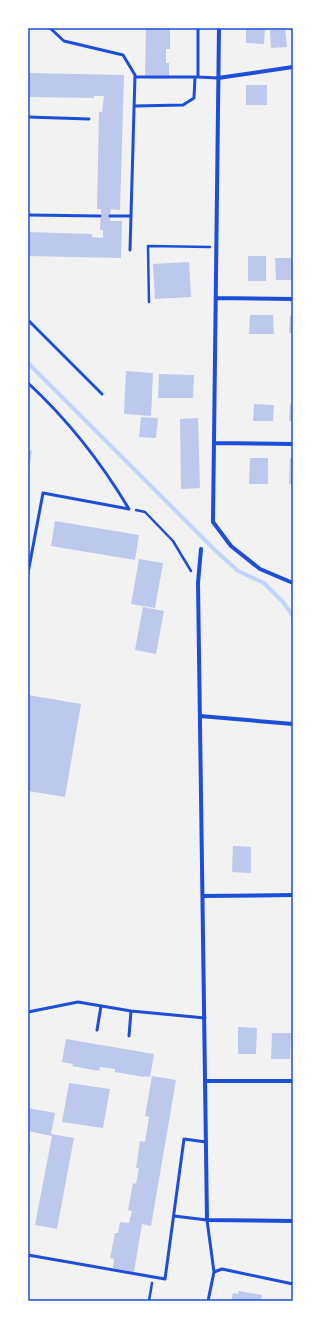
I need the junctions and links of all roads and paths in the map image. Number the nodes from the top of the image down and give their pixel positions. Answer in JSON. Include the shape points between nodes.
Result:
{"nodes":[{"id":1,"x":50,"y":28,"type":"edge"},
{"id":2,"x":198,"y":28,"type":"edge"},
{"id":3,"x":219,"y":28,"type":"edge"},
{"id":4,"x":293,"y":67,"type":"edge"},
{"id":5,"x":135,"y":77,"type":"junction"},
{"id":6,"x":196,"y":77,"type":"junction"},
{"id":7,"x":218,"y":78,"type":"junction"},
{"id":8,"x":134,"y":106,"type":"junction"},
{"id":9,"x":28,"y":117,"type":"edge"},
{"id":10,"x":89,"y":119,"type":"dead end"},
{"id":11,"x":28,"y":215,"type":"edge"},
{"id":12,"x":100,"y":216,"type":"dead end"},
{"id":13,"x":110,"y":216,"type":"dead end"},
{"id":14,"x":131,"y":216,"type":"junction"},
{"id":15,"x":216,"y":247,"type":"junction"},
{"id":16,"x":130,"y":250,"type":"dead end"},
{"id":17,"x":216,"y":298,"type":"junction"},
{"id":18,"x":293,"y":299,"type":"edge"},
{"id":19,"x":149,"y":302,"type":"dead end"},
{"id":20,"x":28,"y":320,"type":"edge"},
{"id":21,"x":28,"y":383,"type":"edge"},
{"id":22,"x":102,"y":394,"type":"dead end"},
{"id":23,"x":214,"y":443,"type":"junction"},
{"id":24,"x":293,"y":444,"type":"edge"},
{"id":25,"x":129,"y":508,"type":"junction"},
{"id":26,"x":201,"y":549,"type":"dead end"},
{"id":27,"x":28,"y":573,"type":"edge"},
{"id":28,"x":293,"y":582,"type":"edge"},
{"id":29,"x":198,"y":583,"type":"junction"},
{"id":30,"x":200,"y":716,"type":"junction"},
{"id":31,"x":293,"y":724,"type":"edge"},
{"id":32,"x":293,"y":895,"type":"edge"},
{"id":33,"x":203,"y":896,"type":"junction"},
{"id":34,"x":100,"y":1006,"type":"junction"},
{"id":35,"x":131,"y":1011,"type":"junction"},
{"id":36,"x":28,"y":1012,"type":"edge"},
{"id":37,"x":205,"y":1018,"type":"junction"},
{"id":38,"x":97,"y":1030,"type":"dead end"},
{"id":39,"x":129,"y":1036,"type":"dead end"},
{"id":40,"x":205,"y":1081,"type":"junction"},
{"id":41,"x":293,"y":1081,"type":"edge"},
{"id":42,"x":206,"y":1142,"type":"junction"},
{"id":43,"x":28,"y":1145,"type":"edge"},
{"id":44,"x":28,"y":1149,"type":"edge"},
{"id":45,"x":174,"y":1216,"type":"junction"},
{"id":46,"x":207,"y":1220,"type":"junction"},
{"id":47,"x":293,"y":1221,"type":"edge"},
{"id":48,"x":28,"y":1255,"type":"edge"},
{"id":49,"x":214,"y":1272,"type":"junction"},
{"id":50,"x":153,"y":1277,"type":"junction"},
{"id":51,"x":293,"y":1284,"type":"edge"},
{"id":52,"x":150,"y":1301,"type":"edge"},
{"id":53,"x":208,"y":1301,"type":"edge"}],
"edges":[{"from":1,"to":5,"type":"lane","via":[[64,40],[123,54]]},
{"from":2,"to":6,"type":"lane"},
{"from":3,"to":7,"type":"street"},
{"from":4,"to":7,"type":"street"},
{"from":5,"to":6,"type":"lane"},
{"from":5,"to":8,"type":"lane"},
{"from":6,"to":7,"type":"lane"},
{"from":6,"to":8,"type":"lane","via":[[194,98],[183,105]]},
{"from":7,"to":15,"type":"street"},
{"from":8,"to":14,"type":"lane"},
{"from":9,"to":10,"type":"lane"},
{"from":11,"to":12,"type":"lane"},
{"from":13,"to":14,"type":"lane"},
{"from":14,"to":16,"type":"lane"},
{"from":15,"to":17,"type":"street"},
{"from":15,"to":19,"type":"path","via":[[148,246]]},
{"from":17,"to":18,"type":"street"},
{"from":17,"to":23,"type":"street"},
{"from":20,"to":22,"type":"lane"},
{"from":21,"to":25,"type":"lane","via":[[54,407],[108,474]]},
{"from":23,"to":24,"type":"street"},
{"from":23,"to":28,"type":"street","via":[[214,522],[231,546],[260,569]]},
{"from":25,"to":27,"type":"lane","via":[[43,493]]},
{"from":25,"to":29,"type":"path","via":[[145,512],[173,541]]},
{"from":26,"to":29,"type":"street"},
{"from":29,"to":30,"type":"street"},
{"from":30,"to":31,"type":"street"},
{"from":30,"to":33,"type":"street"},
{"from":32,"to":33,"type":"street"},
{"from":33,"to":37,"type":"street"},
{"from":34,"to":35,"type":"lane"},
{"from":34,"to":36,"type":"lane","via":[[78,1002]]},
{"from":34,"to":38,"type":"lane"},
{"from":35,"to":37,"type":"lane"},
{"from":35,"to":39,"type":"lane"},
{"from":37,"to":40,"type":"street"},
{"from":40,"to":41,"type":"street"},
{"from":40,"to":42,"type":"street"},
{"from":42,"to":45,"type":"lane","via":[[184,1139]]},
{"from":42,"to":46,"type":"street"},
{"from":43,"to":44,"type":"lane"},
{"from":45,"to":46,"type":"lane"},
{"from":45,"to":50,"type":"lane","via":[[165,1279]]},
{"from":46,"to":47,"type":"street"},
{"from":46,"to":49,"type":"lane"},
{"from":48,"to":50,"type":"lane"},
{"from":49,"to":51,"type":"lane","via":[[222,1269]]},
{"from":49,"to":53,"type":"lane"},
{"from":50,"to":52,"type":"path"}]}
